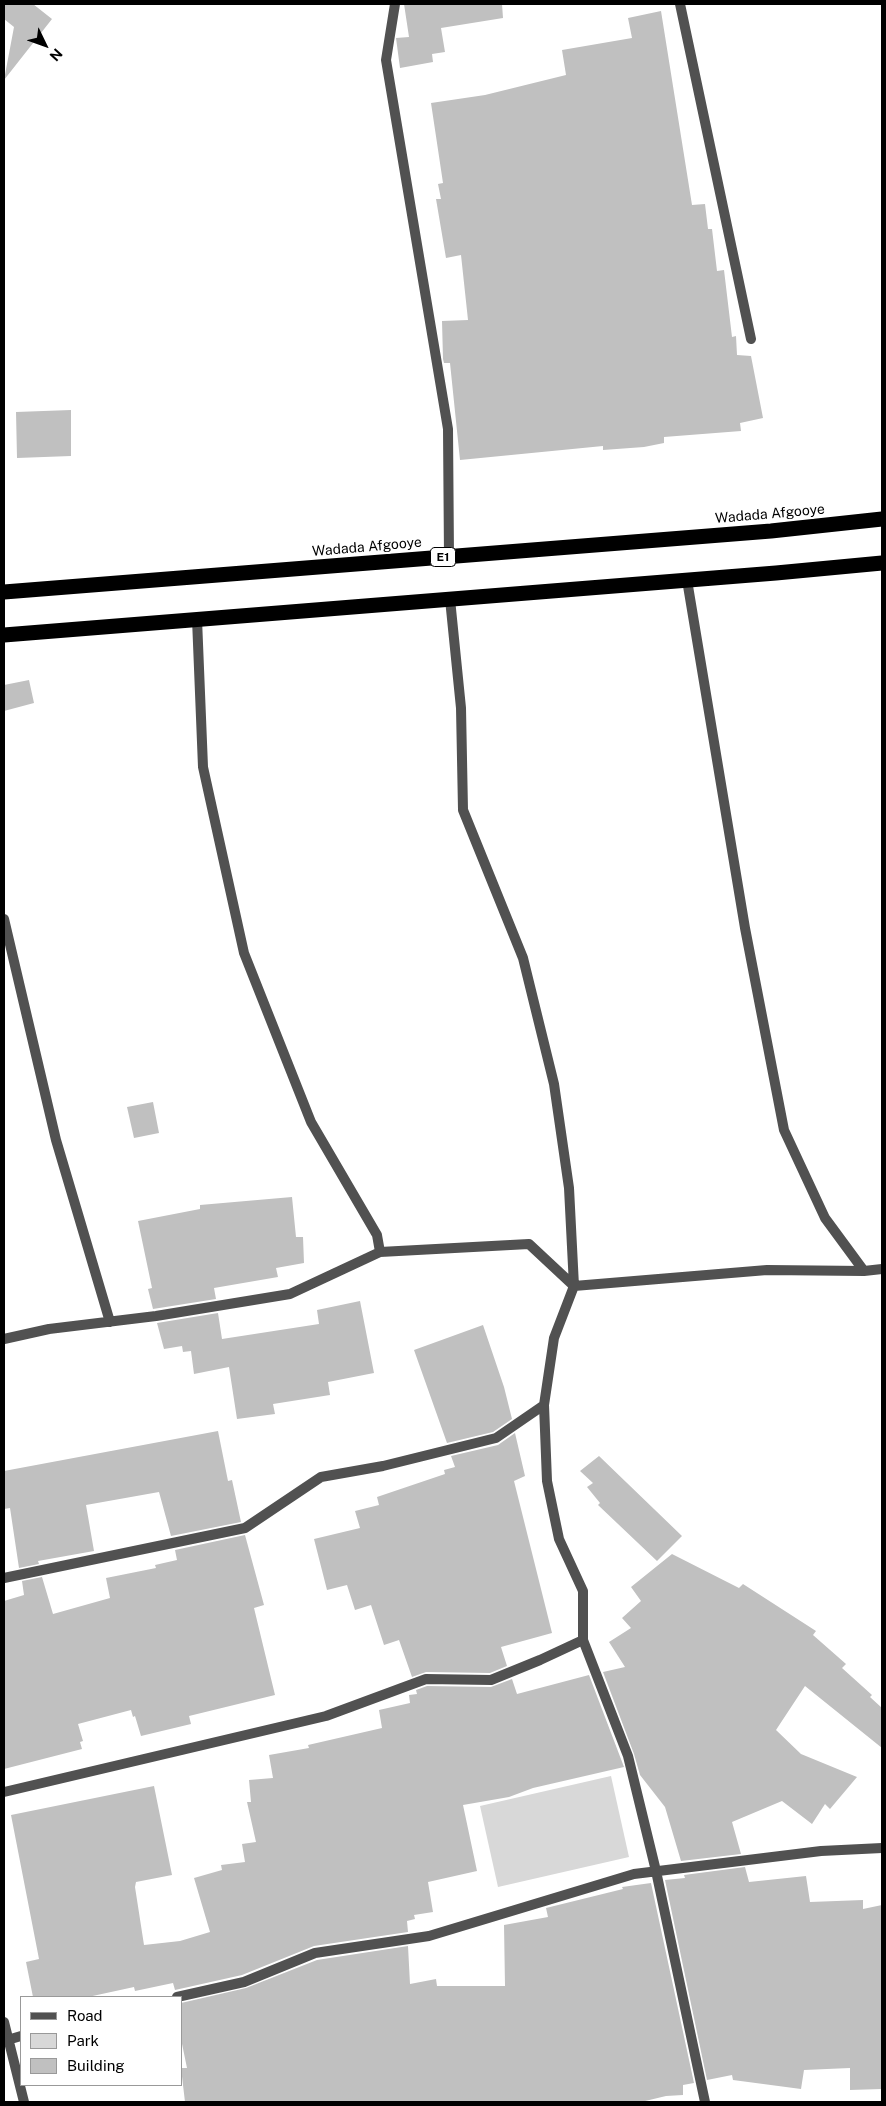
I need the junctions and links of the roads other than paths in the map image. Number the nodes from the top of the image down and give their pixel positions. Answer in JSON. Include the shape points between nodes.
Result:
{"nodes":[{"id":1,"x":395,"y":4,"type":"edge"},
{"id":2,"x":680,"y":4,"type":"edge"},
{"id":3,"x":751,"y":339,"type":"dead end"},
{"id":4,"x":882,"y":519,"type":"edge"},
{"id":5,"x":449,"y":557,"type":"junction"},
{"id":6,"x":882,"y":563,"type":"edge"},
{"id":7,"x":687,"y":580,"type":"junction"},
{"id":8,"x":4,"y":592,"type":"edge"},
{"id":9,"x":450,"y":599,"type":"junction"},
{"id":10,"x":197,"y":619,"type":"junction"},
{"id":11,"x":4,"y":635,"type":"edge"},
{"id":12,"x":4,"y":919,"type":"edge"},
{"id":13,"x":380,"y":1252,"type":"junction"},
{"id":14,"x":882,"y":1269,"type":"edge"},
{"id":15,"x":864,"y":1272,"type":"junction"},
{"id":16,"x":574,"y":1286,"type":"junction"},
{"id":17,"x":110,"y":1322,"type":"junction"},
{"id":18,"x":4,"y":1339,"type":"edge"},
{"id":19,"x":544,"y":1405,"type":"junction"},
{"id":20,"x":4,"y":1578,"type":"edge"},
{"id":21,"x":582,"y":1640,"type":"junction"},
{"id":22,"x":4,"y":1792,"type":"edge"},
{"id":23,"x":882,"y":1848,"type":"edge"},
{"id":24,"x":656,"y":1871,"type":"junction"},
{"id":25,"x":181,"y":1996,"type":"edge"},
{"id":26,"x":4,"y":2022,"type":"edge"},
{"id":27,"x":20,"y":2036,"type":"edge"},
{"id":28,"x":6,"y":2040,"type":"edge"},
{"id":29,"x":24,"y":2102,"type":"edge"},
{"id":30,"x":705,"y":2102,"type":"edge"}],
"edges":[{"from":1,"to":5,"type":"street","via":[[386,60],[448,429]]},
{"from":2,"to":3,"type":"street"},
{"from":4,"to":5,"type":"highway","name":"Wadada Afgooye","number":"E1"},
{"from":5,"to":8,"type":"highway","name":"Wadada Afgooye","number":"E1"},
{"from":6,"to":7,"type":"highway"},
{"from":7,"to":9,"type":"highway"},
{"from":7,"to":15,"type":"street","via":[[745,928],[784,1130],[825,1218]]},
{"from":9,"to":10,"type":"highway"},
{"from":9,"to":16,"type":"street","via":[[461,708],[463,810],[523,958],[554,1084],[568,1188]]},
{"from":10,"to":11,"type":"highway"},
{"from":10,"to":13,"type":"street","via":[[203,767],[244,952],[311,1122],[376,1236]]},
{"from":12,"to":17,"type":"street","via":[[56,1140]]},
{"from":13,"to":16,"type":"street","via":[[529,1244]]},
{"from":13,"to":17,"type":"street","via":[[290,1294]]},
{"from":14,"to":15,"type":"street"},
{"from":15,"to":16,"type":"street","via":[[767,1270]]},
{"from":16,"to":19,"type":"street","via":[[554,1338]]},
{"from":17,"to":18,"type":"street","via":[[49,1329]]},
{"from":19,"to":20,"type":"street","via":[[496,1438],[383,1466],[320,1477],[245,1528]]},
{"from":19,"to":21,"type":"street","via":[[547,1481],[559,1539],[584,1591]]},
{"from":21,"to":22,"type":"street","via":[[491,1680],[426,1679],[326,1716]]},
{"from":21,"to":24,"type":"street","via":[[628,1756]]},
{"from":23,"to":24,"type":"street","via":[[821,1851]]},
{"from":24,"to":25,"type":"street","via":[[634,1874],[429,1936],[315,1953],[244,1982]]},
{"from":24,"to":30,"type":"street"},
{"from":26,"to":28,"type":"street"},
{"from":27,"to":28,"type":"street"},
{"from":28,"to":29,"type":"street"}]}
